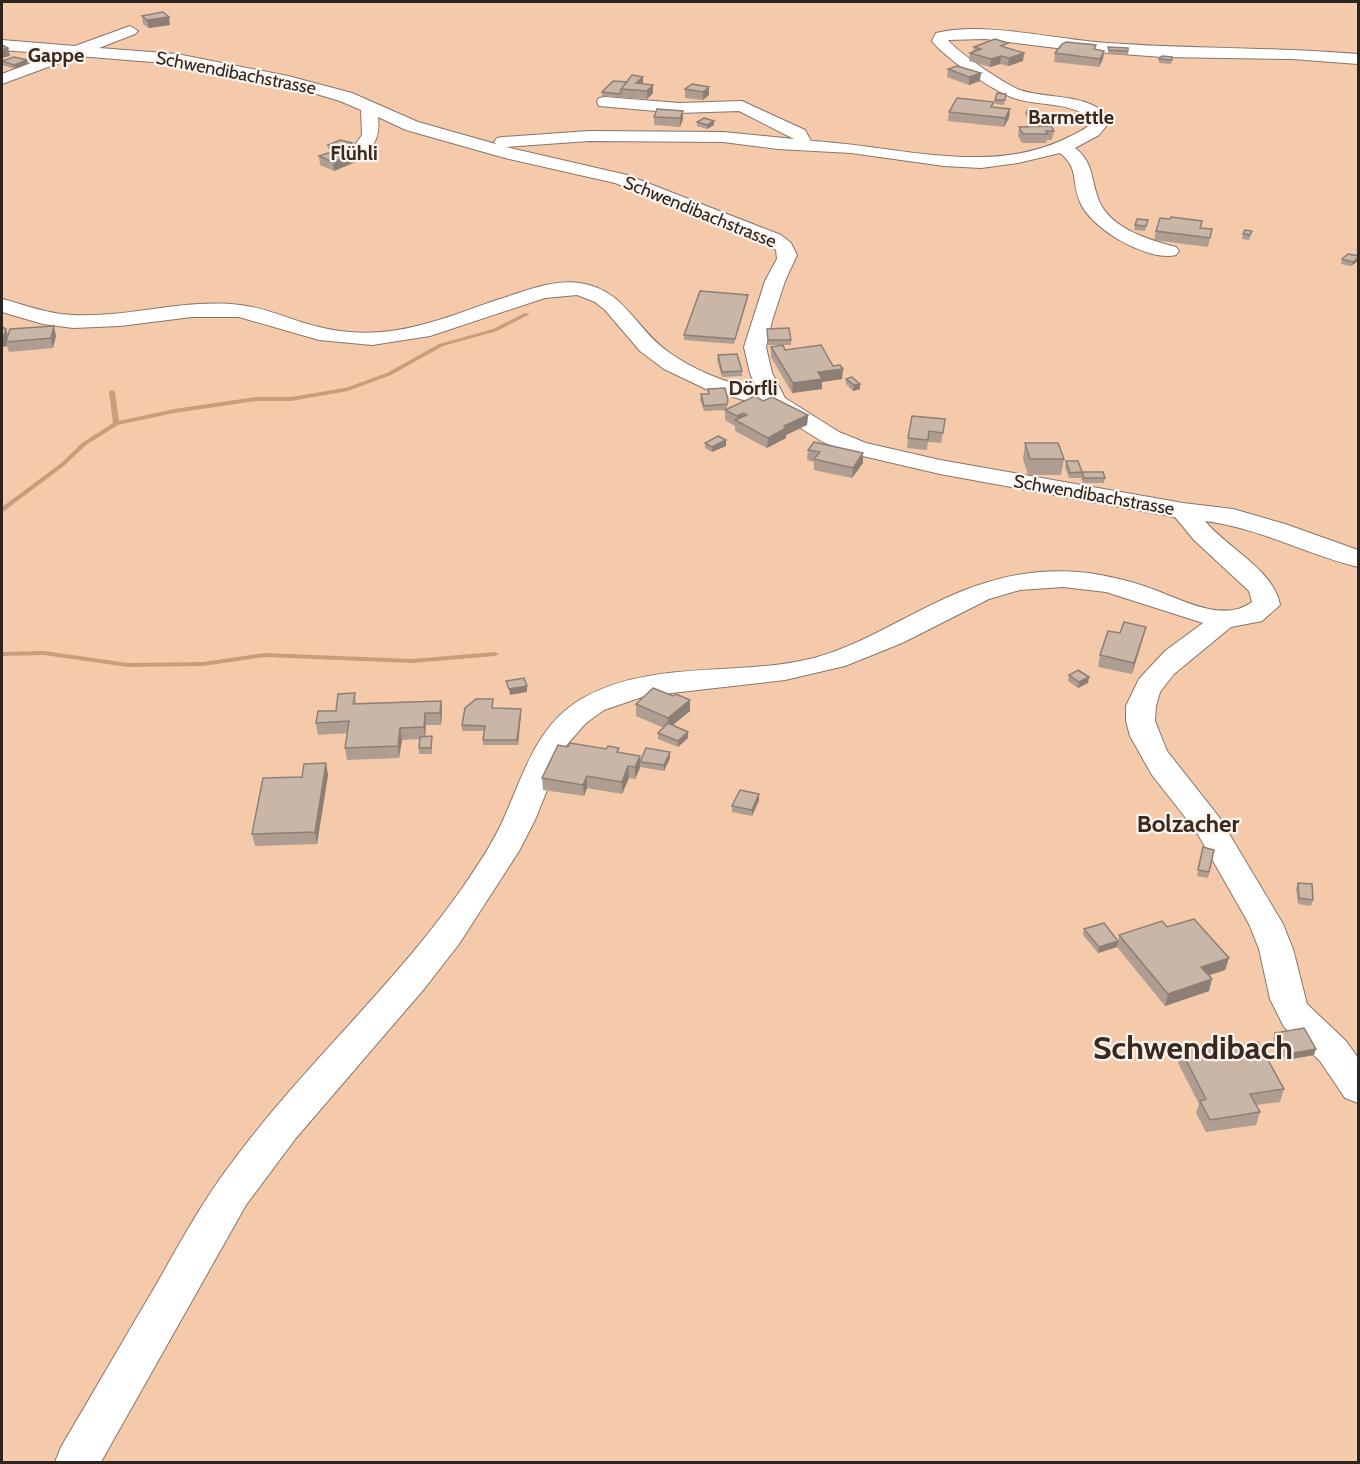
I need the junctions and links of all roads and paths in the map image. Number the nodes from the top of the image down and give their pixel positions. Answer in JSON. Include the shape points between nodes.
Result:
{"nodes":[{"id":1,"x":130,"y":31,"type":"dead end"},
{"id":2,"x":2,"y":45,"type":"edge"},
{"id":3,"x":76,"y":52,"type":"junction"},
{"id":4,"x":1359,"y":59,"type":"edge"},
{"id":5,"x":2,"y":79,"type":"edge"},
{"id":6,"x":712,"y":90,"type":"dead end"},
{"id":7,"x":605,"y":102,"type":"dead end"},
{"id":8,"x":742,"y":106,"type":"junction"},
{"id":9,"x":369,"y":108,"type":"junction"},
{"id":10,"x":425,"y":130,"type":"junction"},
{"id":11,"x":508,"y":142,"type":"junction"},
{"id":12,"x":801,"y":146,"type":"junction"},
{"id":13,"x":1063,"y":147,"type":"junction"},
{"id":14,"x":358,"y":153,"type":"edge"},
{"id":15,"x":580,"y":168,"type":"junction"},
{"id":16,"x":1169,"y":251,"type":"dead end"},
{"id":17,"x":2,"y":305,"type":"edge"},
{"id":18,"x":41,"y":318,"type":"junction"},
{"id":19,"x":15,"y":332,"type":"edge"},
{"id":20,"x":775,"y":402,"type":"junction"},
{"id":21,"x":1183,"y":511,"type":"junction"},
{"id":22,"x":1359,"y":559,"type":"edge"},
{"id":23,"x":1224,"y":619,"type":"junction"},
{"id":24,"x":1359,"y":1088,"type":"edge"},
{"id":25,"x":77,"y":1462,"type":"edge"}],
"edges":[{"from":1,"to":3,"type":"street"},
{"from":2,"to":3,"type":"street","name":"Schwendibachstrasse"},
{"from":3,"to":5,"type":"street"},
{"from":3,"to":9,"type":"street","name":"Schwendibachstrasse","via":[[191,61],[323,90]]},
{"from":4,"to":13,"type":"street","via":[[1151,51],[985,34],[940,36],[949,50],[1006,90],[1084,108],[1100,116],[1098,127]]},
{"from":6,"to":8,"type":"street","via":[[734,96]]},
{"from":7,"to":8,"type":"street","via":[[689,108]]},
{"from":8,"to":12,"type":"street","via":[[799,134],[803,139]]},
{"from":9,"to":10,"type":"street","name":"Schwendibachstrasse"},
{"from":9,"to":14,"type":"street","via":[[372,129]]},
{"from":10,"to":11,"type":"street"},
{"from":10,"to":15,"type":"street","name":"Schwendibachstrasse"},
{"from":11,"to":12,"type":"street","via":[[580,136],[714,136]]},
{"from":11,"to":15,"type":"street"},
{"from":12,"to":13,"type":"street","via":[[851,148],[970,163],[1006,160]]},
{"from":13,"to":16,"type":"street","via":[[1082,164],[1095,212],[1131,240]]},
{"from":15,"to":20,"type":"street","name":"Schwendibachstrasse","via":[[650,190],[784,246],[787,260],[770,295],[755,348],[761,374]]},
{"from":17,"to":18,"type":"street"},
{"from":18,"to":19,"type":"street"},
{"from":18,"to":20,"type":"street","via":[[85,321],[229,310],[256,314],[324,335],[367,340],[438,327],[546,292],[586,290],[607,299],[639,338],[675,366],[722,388]]},
{"from":20,"to":21,"type":"street","name":"Schwendibachstrasse","via":[[831,437],[870,451]]},
{"from":21,"to":22,"type":"street","name":"Schwendibachstrasse","via":[[1251,522]]},
{"from":21,"to":23,"type":"street","via":[[1264,592],[1266,605],[1258,614]]},
{"from":23,"to":24,"type":"street","via":[[1174,659],[1150,685],[1140,708],[1142,731],[1156,758],[1195,805],[1263,919],[1273,939],[1293,1011],[1333,1051]]},
{"from":23,"to":25,"type":"street","via":[[1105,583],[1029,580],[969,597],[901,633],[835,660],[780,673],[637,688],[613,695],[576,715],[557,732],[509,842],[445,939],[283,1126],[232,1193]]}]}
